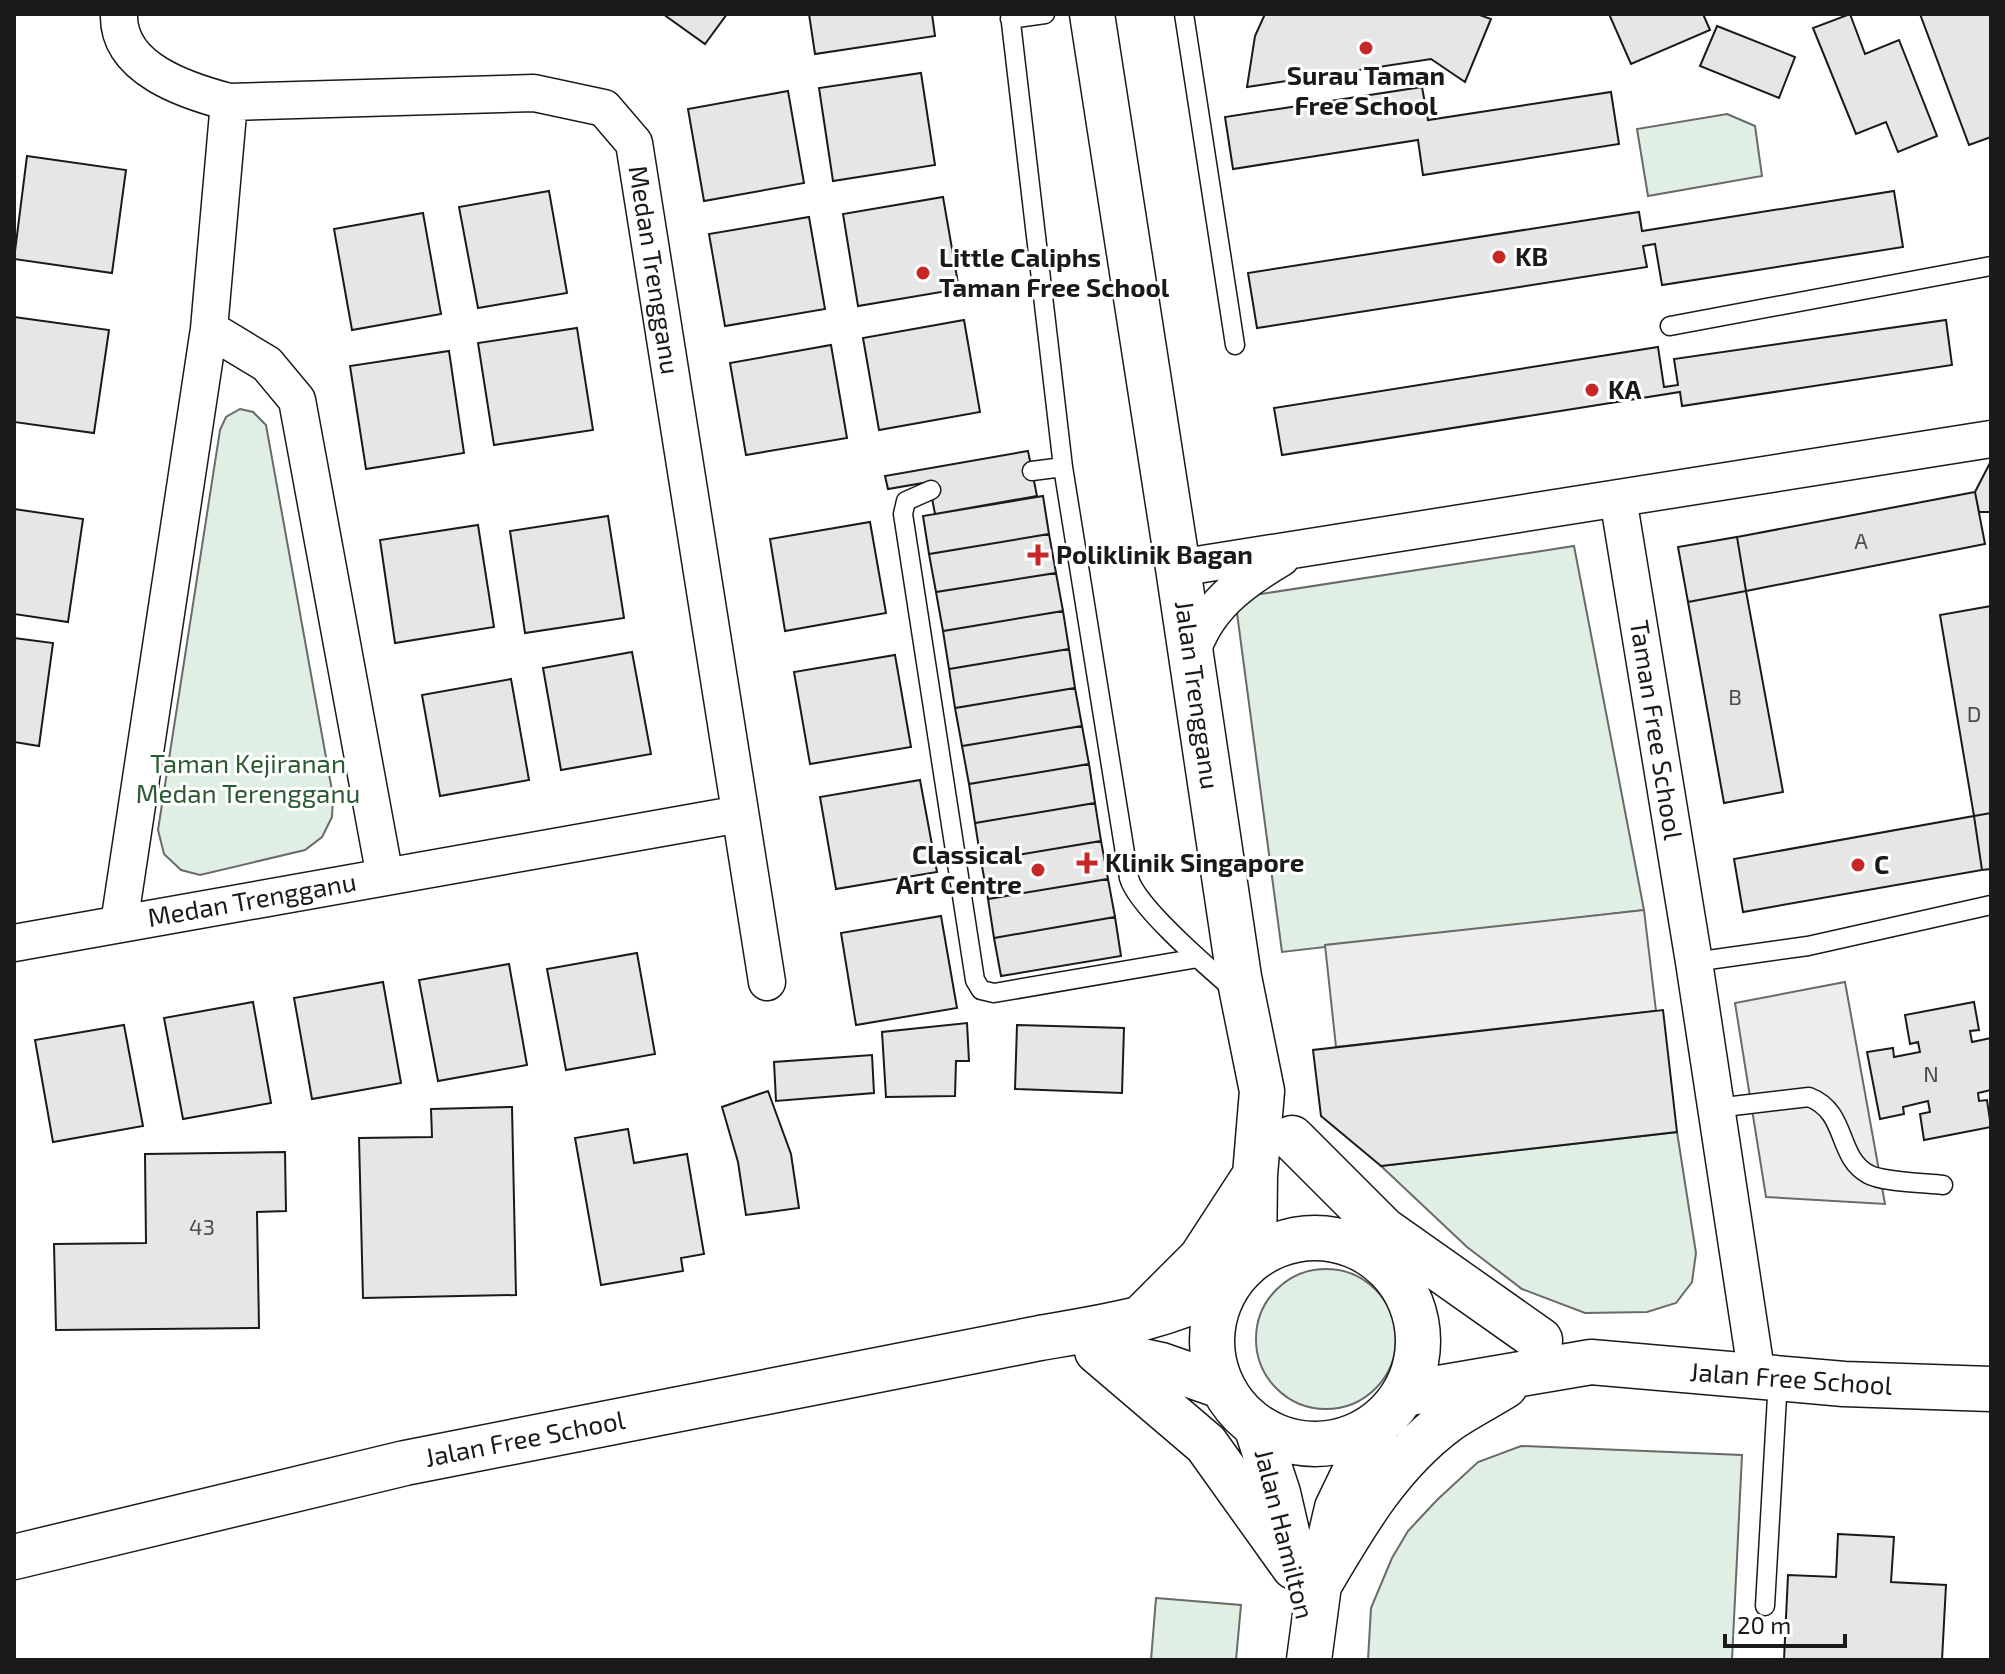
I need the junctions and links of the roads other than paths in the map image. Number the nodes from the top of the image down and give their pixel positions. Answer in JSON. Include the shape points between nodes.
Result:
{"nodes":[{"id":1,"x":119,"y":14,"type":"edge"},
{"id":2,"x":1045,"y":14,"type":"edge"},
{"id":3,"x":1092,"y":14,"type":"edge"},
{"id":4,"x":1184,"y":14,"type":"edge"},
{"id":5,"x":1010,"y":17,"type":"edge"},
{"id":6,"x":229,"y":102,"type":"junction"},
{"id":7,"x":1991,"y":266,"type":"edge"},
{"id":8,"x":1670,"y":326,"type":"dead end"},
{"id":9,"x":209,"y":329,"type":"junction"},
{"id":10,"x":1235,"y":345,"type":"dead end"},
{"id":11,"x":1991,"y":439,"type":"edge"},
{"id":12,"x":1063,"y":467,"type":"junction"},
{"id":13,"x":1032,"y":471,"type":"dead end"},
{"id":14,"x":931,"y":490,"type":"dead end"},
{"id":15,"x":1618,"y":498,"type":"junction"},
{"id":16,"x":1296,"y":549,"type":"junction"},
{"id":17,"x":1178,"y":568,"type":"junction"},
{"id":18,"x":1191,"y":655,"type":"junction"},
{"id":19,"x":740,"y":814,"type":"junction"},
{"id":20,"x":385,"y":877,"type":"junction"},
{"id":21,"x":1991,"y":905,"type":"edge"},
{"id":22,"x":119,"y":924,"type":"junction"},
{"id":23,"x":14,"y":943,"type":"edge"},
{"id":24,"x":1198,"y":958,"type":"junction"},
{"id":25,"x":1694,"y":962,"type":"junction"},
{"id":26,"x":767,"y":982,"type":"dead end"},
{"id":27,"x":1242,"y":997,"type":"junction"},
{"id":28,"x":1262,"y":1091,"type":"junction"},
{"id":29,"x":1716,"y":1108,"type":"junction"},
{"id":30,"x":1292,"y":1138,"type":"junction"},
{"id":31,"x":1255,"y":1175,"type":"junction"},
{"id":32,"x":1943,"y":1185,"type":"dead end"},
{"id":33,"x":1347,"y":1242,"type":"junction"},
{"id":34,"x":1240,"y":1272,"type":"junction"},
{"id":35,"x":1402,"y":1284,"type":"junction"},
{"id":36,"x":1137,"y":1322,"type":"junction"},
{"id":37,"x":1040,"y":1338,"type":"junction"},
{"id":38,"x":1097,"y":1351,"type":"junction"},
{"id":39,"x":1536,"y":1355,"type":"junction"},
{"id":40,"x":1768,"y":1378,"type":"junction"},
{"id":41,"x":1221,"y":1386,"type":"junction"},
{"id":42,"x":1916,"y":1388,"type":"junction"},
{"id":43,"x":1991,"y":1389,"type":"edge"},
{"id":44,"x":1391,"y":1408,"type":"junction"},
{"id":45,"x":1991,"y":1422,"type":"edge"},
{"id":46,"x":1256,"y":1426,"type":"junction"},
{"id":47,"x":14,"y":1557,"type":"edge"},
{"id":48,"x":1306,"y":1576,"type":"junction"},
{"id":49,"x":1765,"y":1606,"type":"dead end"},
{"id":50,"x":1310,"y":1651,"type":"edge"}],
"edges":[{"from":1,"to":6,"type":"street","name":"Medan Trengganu","via":[[129,46],[150,71],[185,90]]},
{"from":2,"to":5,"type":"lane"},
{"from":3,"to":17,"type":"main road","name":"Jalan Trengganu"},
{"from":4,"to":10,"type":"lane"},
{"from":5,"to":12,"type":"lane"},
{"from":6,"to":9,"type":"street","name":"Medan Trengganu"},
{"from":6,"to":19,"type":"street","name":"Medan Trengganu","via":[[534,93],[604,108],[634,143]]},
{"from":7,"to":8,"type":"lane"},
{"from":9,"to":20,"type":"street","name":"Medan Trengganu","via":[[267,364],[297,400]]},
{"from":9,"to":22,"type":"street","name":"Medan Trengganu"},
{"from":11,"to":15,"type":"street"},
{"from":12,"to":13,"type":"lane"},
{"from":12,"to":24,"type":"lane","via":[[1131,885]]},
{"from":14,"to":24,"type":"lane","via":[[906,501],[903,514],[975,980],[981,990],[994,993]]},
{"from":15,"to":16,"type":"street"},
{"from":15,"to":25,"type":"street","name":"Taman Free School"},
{"from":16,"to":17,"type":"street"},
{"from":16,"to":18,"type":"street","via":[[1233,589],[1215,607]]},
{"from":17,"to":18,"type":"main road","name":"Jalan Trengganu"},
{"from":18,"to":27,"type":"main road","name":"Jalan Trengganu"},
{"from":19,"to":20,"type":"street","name":"Medan Trengganu"},
{"from":19,"to":26,"type":"street","name":"Medan Trengganu"},
{"from":20,"to":22,"type":"street","name":"Medan Trengganu"},
{"from":21,"to":25,"type":"lane","via":[[1808,946]]},
{"from":22,"to":23,"type":"street","name":"Medan Trengganu"},
{"from":24,"to":27,"type":"lane"},
{"from":25,"to":29,"type":"street","name":"Taman Free School"},
{"from":27,"to":28,"type":"main road","name":"Jalan Trengganu"},
{"from":28,"to":30,"type":"main road","name":"Jalan Trengganu"},
{"from":28,"to":31,"type":"main road","name":"Jalan Trengganu"},
{"from":29,"to":32,"type":"lane","via":[[1809,1097],[1830,1111],[1851,1158],[1871,1176]]},
{"from":29,"to":40,"type":"street","name":"Taman Free School"},
{"from":30,"to":33,"type":"main road","name":"Jalan Trengganu"},
{"from":30,"to":39,"type":"main road","via":[[1384,1230]]},
{"from":31,"to":34,"type":"main road","name":"Jalan Trengganu"},
{"from":31,"to":36,"type":"main road","via":[[1201,1258]]},
{"from":33,"to":34,"type":"main road","via":[[1315,1238],[1282,1243]]},
{"from":33,"to":35,"type":"main road","via":[[1378,1259]]},
{"from":34,"to":36,"type":"main road","name":"Jalan Free School","via":[[1175,1310]]},
{"from":34,"to":41,"type":"main road","via":[[1213,1318],[1211,1353]]},
{"from":35,"to":39,"type":"main road","name":"Jalan Free School"},
{"from":35,"to":44,"type":"main road","via":[[1419,1339],[1416,1367]]},
{"from":36,"to":37,"type":"main road","name":"Jalan Free School"},
{"from":37,"to":38,"type":"main road","name":"Jalan Free School"},
{"from":37,"to":47,"type":"main road","name":"Jalan Free School","via":[[405,1463]]},
{"from":38,"to":41,"type":"main road","name":"Jalan Free School"},
{"from":38,"to":48,"type":"main road","via":[[1206,1444]]},
{"from":39,"to":40,"type":"main road","name":"Jalan Free School"},
{"from":39,"to":44,"type":"main road"},
{"from":39,"to":48,"type":"main road","via":[[1402,1461]]},
{"from":40,"to":42,"type":"main road","name":"Jalan Free School"},
{"from":40,"to":49,"type":"lane"},
{"from":41,"to":46,"type":"main road"},
{"from":42,"to":43,"type":"main road","name":"Jalan Free School"},
{"from":42,"to":45,"type":"main road"},
{"from":44,"to":46,"type":"main road","via":[[1349,1438],[1317,1444],[1286,1440]]},
{"from":44,"to":48,"type":"main road","name":"Jalan Hamilton"},
{"from":46,"to":48,"type":"main road","name":"Jalan Hamilton"},
{"from":48,"to":50,"type":"main road","name":"Jalan Hamilton"}]}
